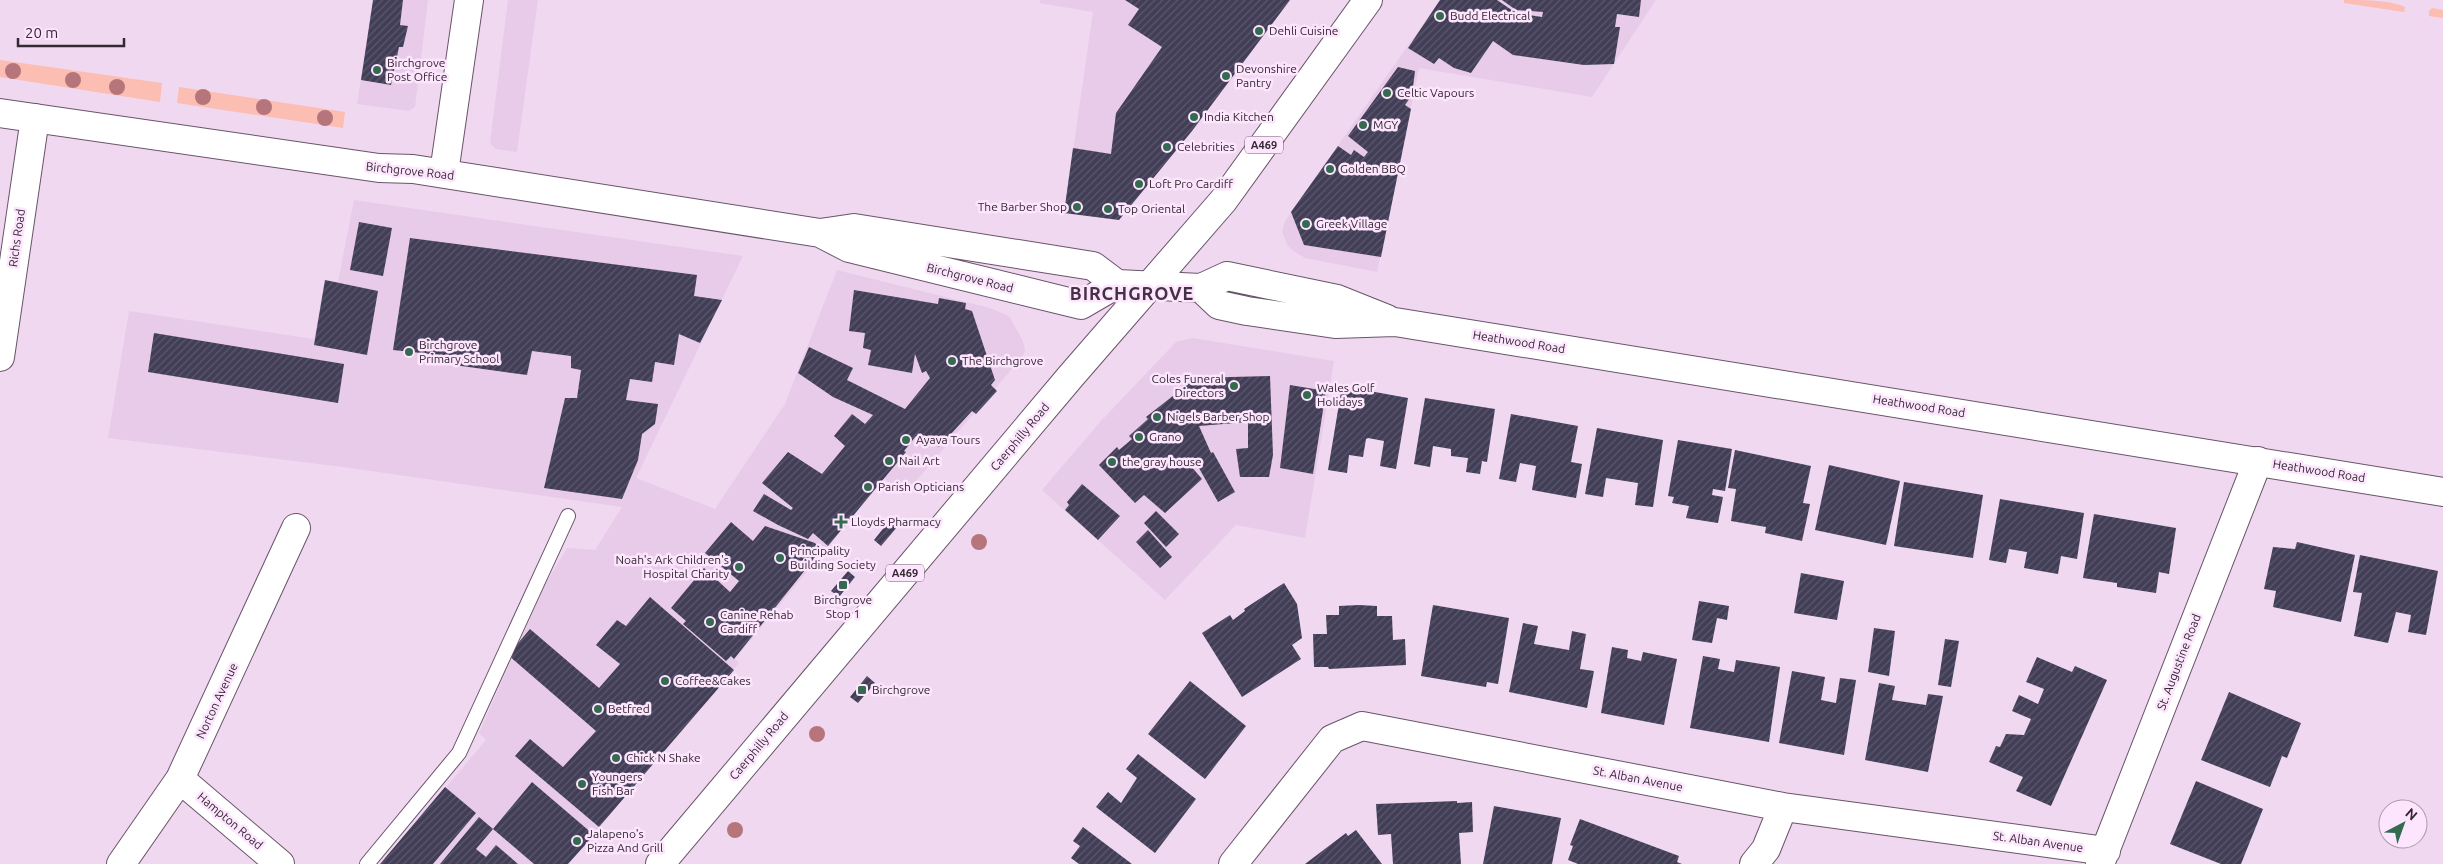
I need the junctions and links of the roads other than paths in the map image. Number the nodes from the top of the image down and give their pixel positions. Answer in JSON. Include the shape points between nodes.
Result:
{"nodes":[{"id":1,"x":469,"y":0,"type":"edge"},
{"id":2,"x":1368,"y":0,"type":"edge"},
{"id":3,"x":0,"y":113,"type":"edge"},
{"id":4,"x":35,"y":118,"type":"junction"},
{"id":5,"x":444,"y":173,"type":"junction"},
{"id":6,"x":820,"y":233,"type":"junction"},
{"id":7,"x":1118,"y":284,"type":"junction"},
{"id":8,"x":1152,"y":284,"type":"junction"},
{"id":9,"x":5,"y":289,"type":"edge"},
{"id":10,"x":0,"y":357,"type":"edge"},
{"id":11,"x":2258,"y":461,"type":"junction"},
{"id":12,"x":2443,"y":492,"type":"edge"},
{"id":13,"x":568,"y":516,"type":"dead end"},
{"id":14,"x":296,"y":528,"type":"dead end"},
{"id":15,"x":180,"y":779,"type":"junction"},
{"id":16,"x":1783,"y":807,"type":"junction"},
{"id":17,"x":2103,"y":857,"type":"edge"},
{"id":18,"x":121,"y":864,"type":"edge"},
{"id":19,"x":280,"y":864,"type":"edge"},
{"id":20,"x":367,"y":864,"type":"edge"},
{"id":21,"x":660,"y":864,"type":"edge"},
{"id":22,"x":1233,"y":864,"type":"edge"},
{"id":23,"x":1754,"y":864,"type":"edge"}],
"edges":[{"from":1,"to":5,"type":"street"},
{"from":2,"to":8,"type":"street","name":"Caerphilly Road","number":"A469","via":[[1239,180]]},
{"from":3,"to":4,"type":"street","name":"Birchgrove Road"},
{"from":4,"to":5,"type":"street","name":"Birchgrove Road","via":[[379,168]]},
{"from":4,"to":9,"type":"street","name":"Richs Road"},
{"from":5,"to":6,"type":"street","name":"Birchgrove Road"},
{"from":6,"to":7,"type":"street","name":"Birchgrove Road","via":[[854,228],[1061,260],[1094,266]]},
{"from":6,"to":7,"type":"street","name":"Birchgrove Road","via":[[849,248],[1081,305]]},
{"from":7,"to":8,"type":"street","name":"Birchgrove Road"},
{"from":8,"to":11,"type":"street","name":"Heathwood Road","via":[[1201,288],[1227,276],[1337,299],[1395,322]]},
{"from":8,"to":21,"type":"street","name":"Caerphilly Road","number":"A469"},
{"from":9,"to":10,"type":"street","name":"Richs Road"},
{"from":11,"to":12,"type":"street","name":"Heathwood Road"},
{"from":11,"to":17,"type":"street","name":"St. Augustine Road"},
{"from":13,"to":20,"type":"lane","via":[[459,753]]},
{"from":14,"to":15,"type":"street","name":"Norton Avenue"},
{"from":15,"to":18,"type":"street","name":"Norton Avenue"},
{"from":15,"to":19,"type":"street","name":"Hampton Road"},
{"from":16,"to":17,"type":"street","name":"St. Alban Avenue"},
{"from":16,"to":22,"type":"street","name":"St. Alban Avenue","via":[[1362,726],[1332,739]]},
{"from":16,"to":23,"type":"street","via":[[1766,850]]}]}
